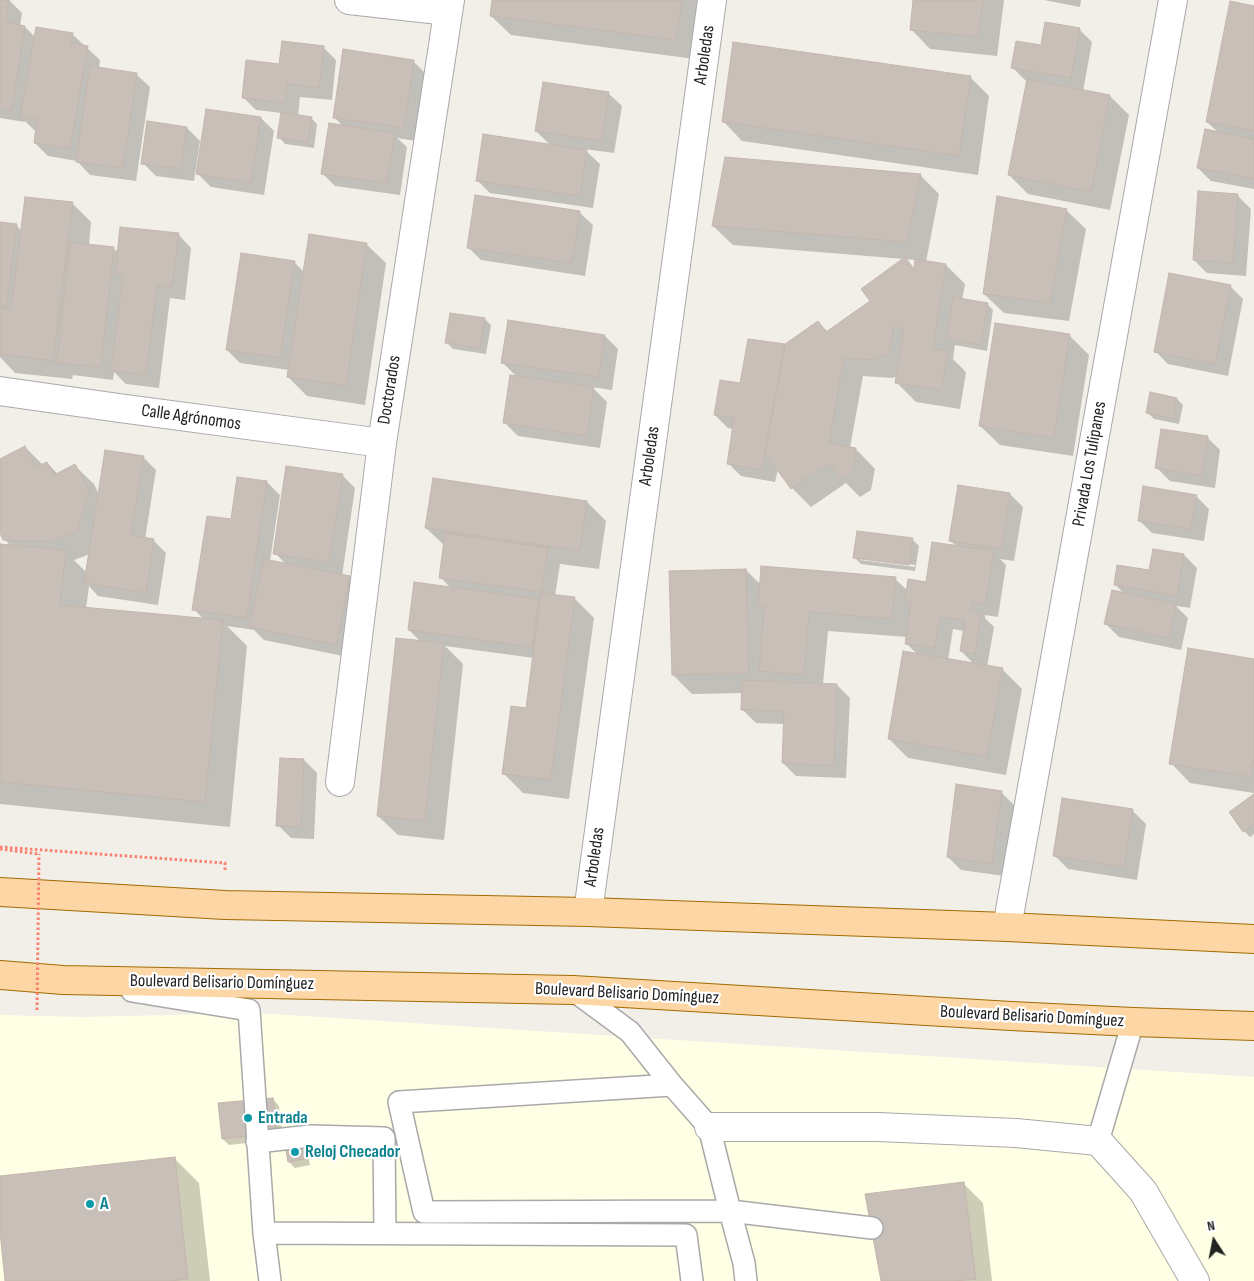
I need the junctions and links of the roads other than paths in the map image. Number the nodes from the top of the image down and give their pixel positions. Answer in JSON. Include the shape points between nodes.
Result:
{"nodes":[{"id":1,"x":349,"y":0,"type":"edge"},
{"id":2,"x":712,"y":0,"type":"edge"},
{"id":3,"x":1173,"y":0,"type":"edge"},
{"id":4,"x":449,"y":6,"type":"edge"},
{"id":5,"x":0,"y":391,"type":"edge"},
{"id":6,"x":382,"y":443,"type":"junction"},
{"id":7,"x":340,"y":782,"type":"dead end"},
{"id":8,"x":0,"y":892,"type":"edge"},
{"id":9,"x":588,"y":912,"type":"junction"},
{"id":10,"x":1007,"y":927,"type":"junction"},
{"id":11,"x":1254,"y":939,"type":"edge"},
{"id":12,"x":0,"y":975,"type":"edge"},
{"id":13,"x":63,"y":980,"type":"junction"},
{"id":14,"x":573,"y":990,"type":"junction"},
{"id":15,"x":1133,"y":1022,"type":"junction"},
{"id":16,"x":1254,"y":1026,"type":"edge"},
{"id":17,"x":672,"y":1085,"type":"junction"},
{"id":18,"x":709,"y":1127,"type":"junction"},
{"id":19,"x":1098,"y":1140,"type":"junction"},
{"id":20,"x":257,"y":1142,"type":"junction"},
{"id":21,"x":730,"y":1211,"type":"junction"},
{"id":22,"x":872,"y":1228,"type":"dead end"},
{"id":23,"x":264,"y":1233,"type":"junction"},
{"id":24,"x":385,"y":1234,"type":"junction"},
{"id":25,"x":270,"y":1281,"type":"edge"},
{"id":26,"x":692,"y":1281,"type":"edge"},
{"id":27,"x":746,"y":1281,"type":"edge"},
{"id":28,"x":1195,"y":1281,"type":"edge"}],
"edges":[{"from":1,"to":4,"type":"street"},
{"from":2,"to":9,"type":"street","name":"Arboledas"},
{"from":3,"to":10,"type":"street","name":"Privada Los Tulipanes"},
{"from":4,"to":6,"type":"street","name":"Doctorados"},
{"from":5,"to":6,"type":"street","name":"Calle Agrónomos"},
{"from":6,"to":7,"type":"street","name":"Doctorados"},
{"from":8,"to":9,"type":"main road","via":[[225,905]]},
{"from":9,"to":10,"type":"main road"},
{"from":10,"to":11,"type":"main road"},
{"from":12,"to":13,"type":"main road","name":"Boulevard Belisario Domínguez"},
{"from":13,"to":14,"type":"main road","name":"Boulevard Belisario Domínguez"},
{"from":13,"to":20,"type":"lane","via":[[249,1010]]},
{"from":14,"to":15,"type":"main road","name":"Boulevard Belisario Domínguez"},
{"from":14,"to":17,"type":"lane","via":[[630,1032]]},
{"from":15,"to":16,"type":"main road","name":"Boulevard Belisario Domínguez"},
{"from":15,"to":19,"type":"lane"},
{"from":17,"to":18,"type":"lane"},
{"from":17,"to":21,"type":"lane","via":[[399,1102],[424,1212]]},
{"from":18,"to":19,"type":"street","via":[[878,1126]]},
{"from":18,"to":21,"type":"lane"},
{"from":19,"to":28,"type":"street","via":[[1143,1190]]},
{"from":20,"to":23,"type":"lane"},
{"from":20,"to":24,"type":"lane","via":[[310,1136],[384,1138]]},
{"from":21,"to":22,"type":"lane"},
{"from":21,"to":27,"type":"lane"},
{"from":23,"to":24,"type":"lane"},
{"from":23,"to":25,"type":"lane"},
{"from":24,"to":26,"type":"lane","via":[[686,1235]]}]}
